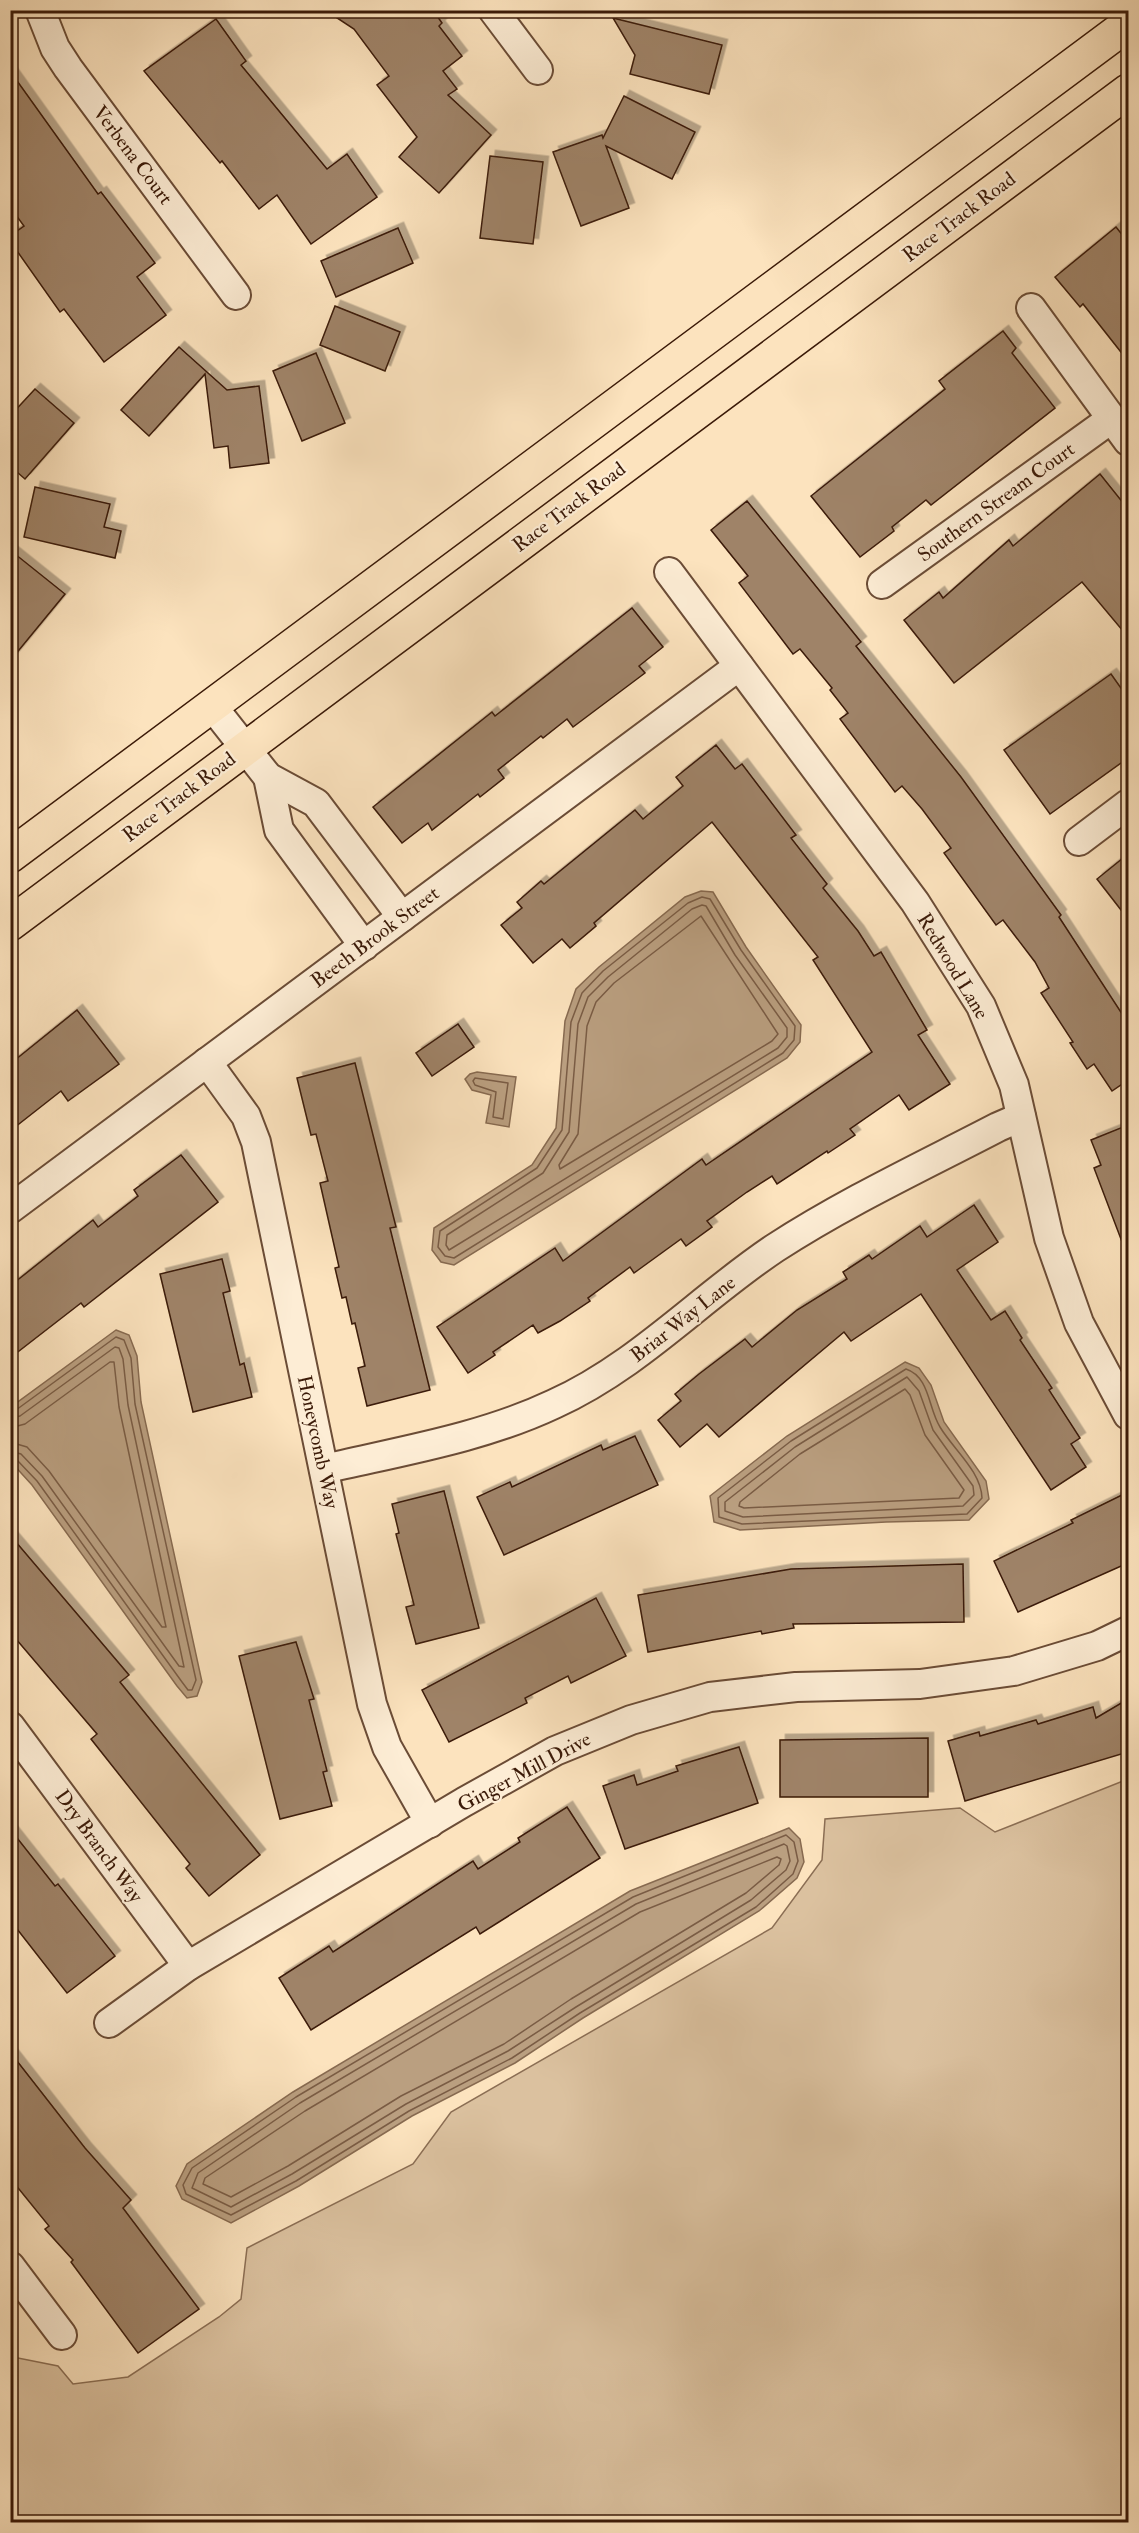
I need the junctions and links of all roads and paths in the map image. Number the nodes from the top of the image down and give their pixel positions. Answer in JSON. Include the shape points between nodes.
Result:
{"nodes":[{"id":1,"x":40,"y":10,"type":"edge"},
{"id":2,"x":493,"y":10,"type":"edge"},
{"id":3,"x":1128,"y":24,"type":"edge"},
{"id":4,"x":538,"y":70,"type":"dead end"},
{"id":5,"x":1128,"y":91,"type":"edge"},
{"id":6,"x":236,"y":295,"type":"dead end"},
{"id":7,"x":1031,"y":308,"type":"dead end"},
{"id":8,"x":1111,"y":419,"type":"junction"},
{"id":9,"x":1128,"y":441,"type":"edge"},
{"id":10,"x":669,"y":572,"type":"dead end"},
{"id":11,"x":882,"y":584,"type":"dead end"},
{"id":12,"x":739,"y":666,"type":"junction"},
{"id":13,"x":212,"y":706,"type":"junction"},
{"id":14,"x":244,"y":747,"type":"junction"},
{"id":15,"x":268,"y":777,"type":"junction"},
{"id":16,"x":1128,"y":804,"type":"edge"},
{"id":17,"x":1079,"y":841,"type":"dead end"},
{"id":18,"x":10,"y":856,"type":"edge"},
{"id":19,"x":402,"y":917,"type":"junction"},
{"id":20,"x":10,"y":924,"type":"edge"},
{"id":21,"x":364,"y":945,"type":"junction"},
{"id":22,"x":207,"y":1062,"type":"junction"},
{"id":23,"x":1021,"y":1118,"type":"junction"},
{"id":24,"x":10,"y":1209,"type":"edge"},
{"id":25,"x":1128,"y":1415,"type":"edge"},
{"id":26,"x":324,"y":1469,"type":"junction"},
{"id":27,"x":1128,"y":1631,"type":"edge"},
{"id":28,"x":10,"y":1726,"type":"edge"},
{"id":29,"x":430,"y":1823,"type":"junction"},
{"id":30,"x":188,"y":1965,"type":"junction"},
{"id":31,"x":109,"y":2023,"type":"dead end"},
{"id":32,"x":10,"y":2266,"type":"edge"},
{"id":33,"x":62,"y":2335,"type":"dead end"}],
"edges":[{"from":1,"to":6,"type":"street","name":"Verbena Court","via":[[55,48],[68,68]]},
{"from":2,"to":4,"type":"street"},
{"from":3,"to":13,"type":"main road"},
{"from":5,"to":14,"type":"main road","name":"Race Track Road"},
{"from":7,"to":8,"type":"street"},
{"from":8,"to":9,"type":"street"},
{"from":8,"to":11,"type":"street","name":"Southern Stream Court"},
{"from":10,"to":12,"type":"street","name":"Redwood Lane"},
{"from":12,"to":19,"type":"street","name":"Beech Brook Street"},
{"from":12,"to":23,"type":"street","name":"Redwood Lane","via":[[915,902],[981,1006],[1014,1086]]},
{"from":13,"to":14,"type":"street"},
{"from":13,"to":18,"type":"main road"},
{"from":14,"to":15,"type":"street"},
{"from":14,"to":20,"type":"main road","name":"Race Track Road"},
{"from":15,"to":19,"type":"street","via":[[316,802]]},
{"from":15,"to":21,"type":"street","via":[[279,830]]},
{"from":16,"to":17,"type":"street"},
{"from":19,"to":21,"type":"street","name":"Beech Brook Street"},
{"from":21,"to":22,"type":"street","name":"Beech Brook Street"},
{"from":22,"to":24,"type":"street","name":"Beech Brook Street"},
{"from":22,"to":26,"type":"street","name":"Honeycomb Way","via":[[246,1116],[256,1142]]},
{"from":23,"to":25,"type":"street","name":"Redwood Lane","via":[[1049,1238],[1079,1323]]},
{"from":23,"to":26,"type":"street","name":"Briar Way Lane","via":[[833,1213],[775,1248],[622,1367],[556,1404],[499,1428]]},
{"from":26,"to":29,"type":"street","name":"Honeycomb Way","via":[[372,1704],[387,1747]]},
{"from":27,"to":29,"type":"street","name":"Ginger Mill Drive","via":[[1097,1646],[1014,1671],[920,1684],[796,1687],[710,1697],[631,1720],[555,1751]]},
{"from":28,"to":30,"type":"street","name":"Dry Branch Way"},
{"from":29,"to":30,"type":"street","name":"Ginger Mill Drive"},
{"from":30,"to":31,"type":"street","name":"Ginger Mill Drive"},
{"from":32,"to":33,"type":"street"}]}
